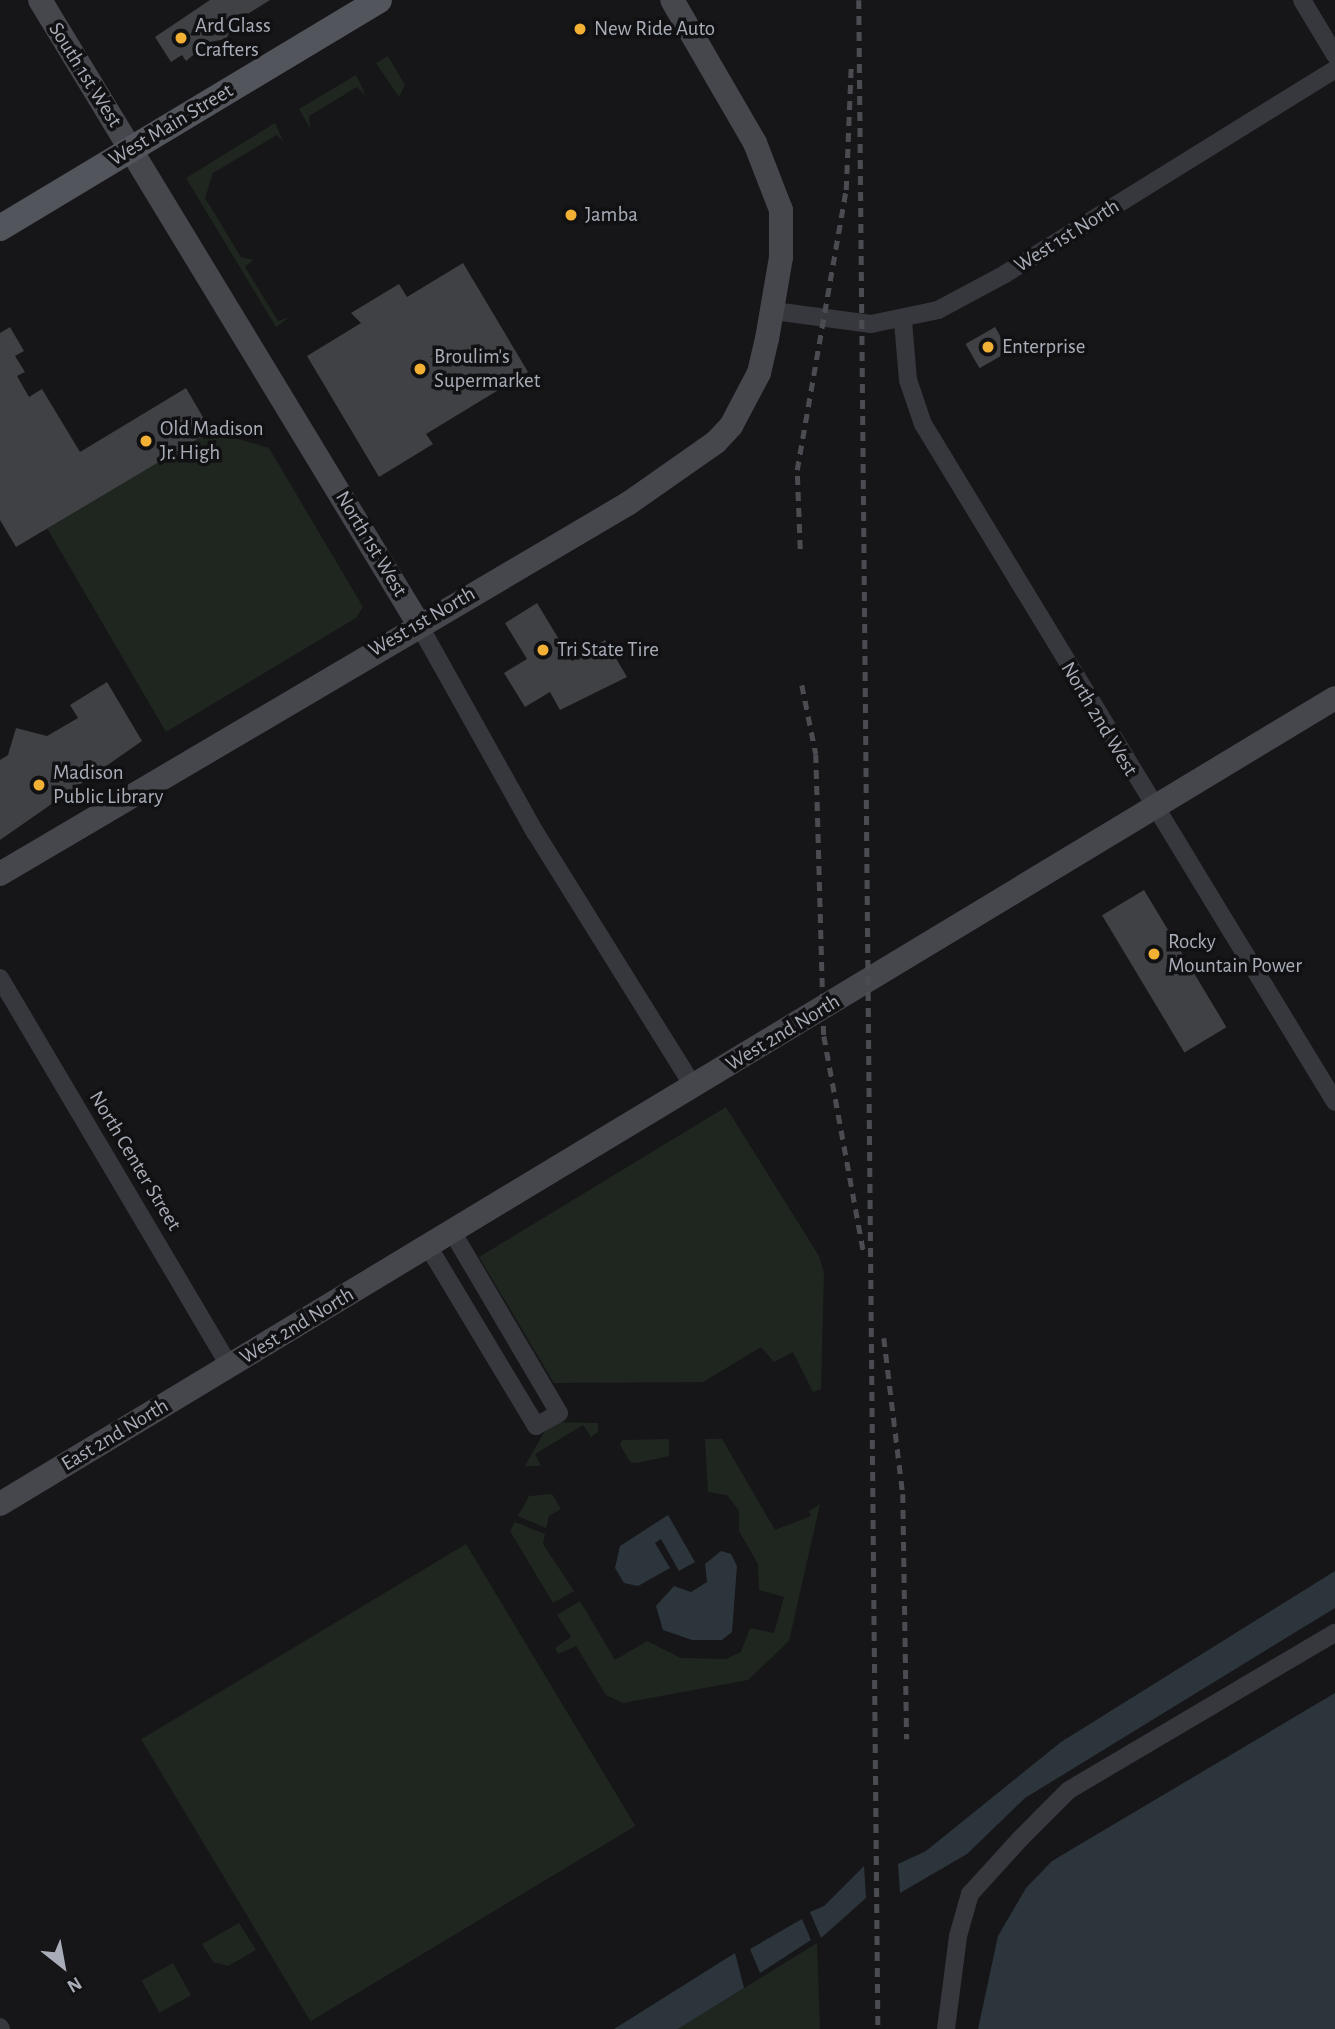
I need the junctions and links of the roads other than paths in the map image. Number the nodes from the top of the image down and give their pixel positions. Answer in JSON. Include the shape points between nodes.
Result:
{"nodes":[{"id":1,"x":40,"y":0,"type":"edge"},
{"id":2,"x":379,"y":0,"type":"edge"},
{"id":3,"x":671,"y":0,"type":"edge"},
{"id":4,"x":1302,"y":0,"type":"edge"},
{"id":5,"x":1335,"y":55,"type":"edge"},
{"id":6,"x":1335,"y":69,"type":"edge"},
{"id":7,"x":131,"y":149,"type":"junction"},
{"id":8,"x":0,"y":228,"type":"edge"},
{"id":9,"x":774,"y":311,"type":"junction"},
{"id":10,"x":903,"y":321,"type":"junction"},
{"id":11,"x":418,"y":623,"type":"junction"},
{"id":12,"x":1335,"y":698,"type":"edge"},
{"id":13,"x":1153,"y":808,"type":"junction"},
{"id":14,"x":0,"y":874,"type":"edge"},
{"id":15,"x":0,"y":978,"type":"edge"},
{"id":16,"x":693,"y":1086,"type":"junction"},
{"id":17,"x":1334,"y":1099,"type":"edge"},
{"id":18,"x":452,"y":1231,"type":"junction"},
{"id":19,"x":428,"y":1246,"type":"junction"},
{"id":20,"x":230,"y":1367,"type":"junction"},
{"id":21,"x":0,"y":1504,"type":"edge"},
{"id":22,"x":1335,"y":1633,"type":"edge"},
{"id":23,"x":946,"y":2029,"type":"edge"}],
"edges":[{"from":1,"to":7,"type":"street","name":"South 1st West"},
{"from":2,"to":7,"type":"main road","name":"West Main Street"},
{"from":3,"to":9,"type":"street","name":"West 1st North","via":[[755,143],[781,210]]},
{"from":4,"to":5,"type":"street"},
{"from":6,"to":10,"type":"street","name":"West 1st North","via":[[995,280]]},
{"from":7,"to":8,"type":"main road","name":"West Main Street"},
{"from":7,"to":11,"type":"street","name":"North 1st West"},
{"from":9,"to":10,"type":"street","name":"West 1st North","via":[[862,324]]},
{"from":9,"to":11,"type":"street","name":"West 1st North","via":[[752,390],[716,442],[629,503]]},
{"from":10,"to":13,"type":"street","name":"North 2nd West","via":[[908,380],[923,424]]},
{"from":11,"to":14,"type":"street","name":"West 1st North"},
{"from":11,"to":16,"type":"street","name":"North 1st West","via":[[529,822]]},
{"from":12,"to":13,"type":"street","name":"West 2nd North"},
{"from":13,"to":16,"type":"street","name":"West 2nd North"},
{"from":13,"to":17,"type":"street","name":"North 2nd West"},
{"from":15,"to":20,"type":"street","name":"North Center Street"},
{"from":16,"to":18,"type":"street","name":"West 2nd North"},
{"from":18,"to":19,"type":"street","name":"West 2nd North"},
{"from":18,"to":19,"type":"street","via":[[559,1413],[536,1426]]},
{"from":19,"to":20,"type":"street","name":"West 2nd North"},
{"from":20,"to":21,"type":"street","name":"East 2nd North"},
{"from":22,"to":23,"type":"street","via":[[1069,1790],[1020,1839],[970,1894],[958,1936]]}]}
